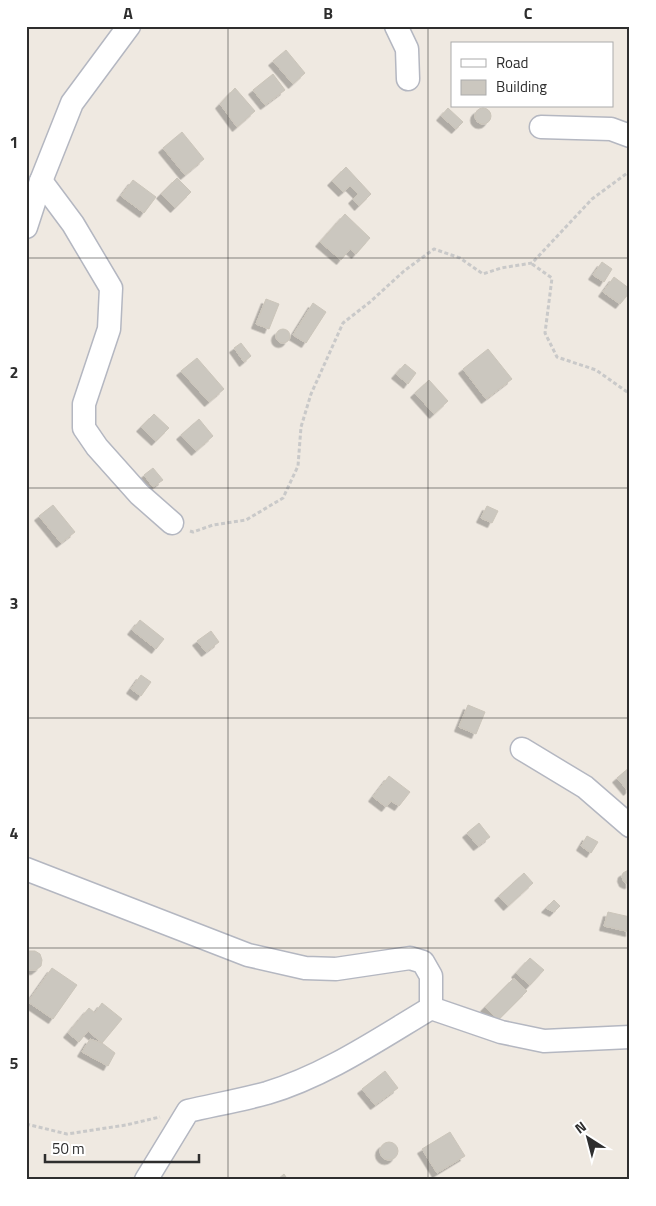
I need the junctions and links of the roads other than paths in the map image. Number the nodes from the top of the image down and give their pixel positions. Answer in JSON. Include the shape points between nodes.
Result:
{"nodes":[{"id":1,"x":130,"y":26,"type":"edge"},
{"id":2,"x":396,"y":26,"type":"edge"},
{"id":3,"x":408,"y":79,"type":"dead end"},
{"id":4,"x":540,"y":127,"type":"dead end"},
{"id":5,"x":630,"y":136,"type":"edge"},
{"id":6,"x":41,"y":181,"type":"junction"},
{"id":7,"x":26,"y":227,"type":"edge"},
{"id":8,"x":172,"y":523,"type":"road end"},
{"id":9,"x":522,"y":749,"type":"dead end"},
{"id":10,"x":630,"y":826,"type":"edge"},
{"id":11,"x":26,"y":869,"type":"edge"},
{"id":12,"x":431,"y":1008,"type":"junction"},
{"id":13,"x":630,"y":1036,"type":"edge"},
{"id":14,"x":146,"y":1180,"type":"edge"}],
"edges":[{"from":1,"to":6,"type":"street","via":[[72,103]]},
{"from":2,"to":3,"type":"street","via":[[407,49]]},
{"from":4,"to":5,"type":"street","via":[[611,129]]},
{"from":6,"to":7,"type":"street"},
{"from":6,"to":8,"type":"street","via":[[73,224],[111,288],[109,329],[84,404],[84,428],[96,448],[139,494]]},
{"from":9,"to":10,"type":"street","via":[[585,787]]},
{"from":11,"to":12,"type":"street","via":[[248,955],[304,968],[336,969],[410,958],[423,962],[431,976]]},
{"from":12,"to":13,"type":"street","via":[[501,1032],[544,1041]]},
{"from":12,"to":14,"type":"street","via":[[310,1076],[267,1093],[188,1111]]}]}
